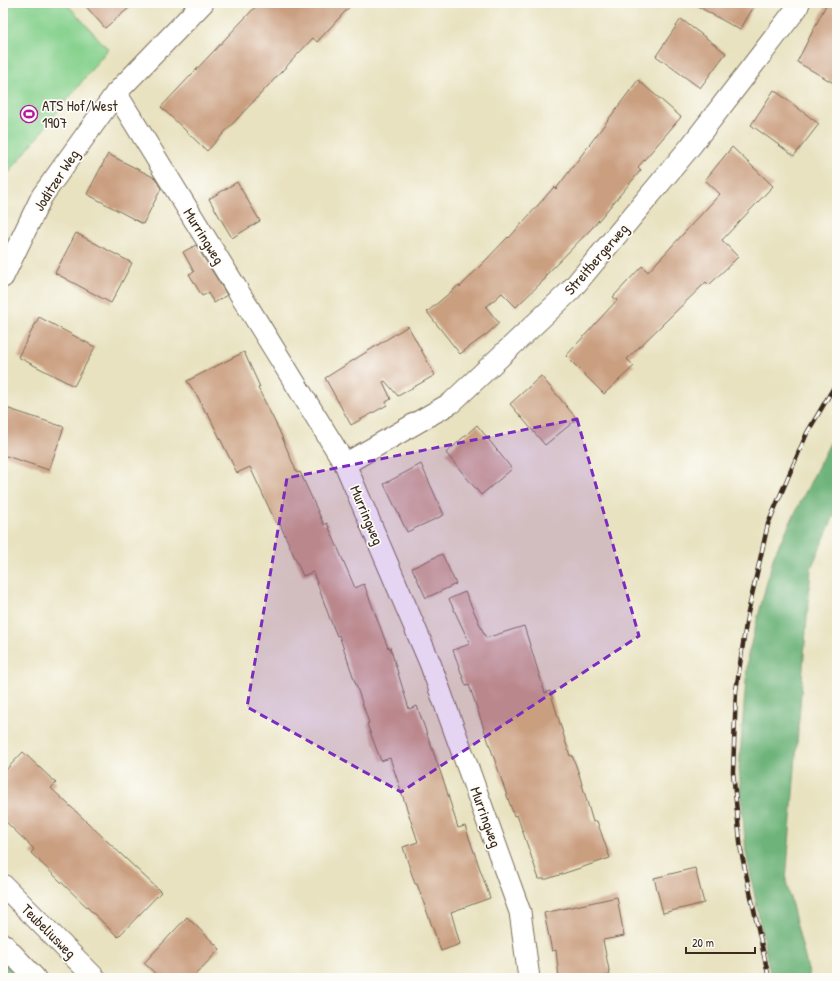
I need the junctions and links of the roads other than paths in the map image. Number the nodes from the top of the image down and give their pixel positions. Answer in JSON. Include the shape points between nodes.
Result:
{"nodes":[{"id":1,"x":203,"y":3,"type":"edge"},
{"id":2,"x":799,"y":3,"type":"edge"},
{"id":3,"x":116,"y":93,"type":"junction"},
{"id":4,"x":3,"y":277,"type":"edge"},
{"id":5,"x":345,"y":464,"type":"junction"},
{"id":6,"x":3,"y":885,"type":"edge"},
{"id":7,"x":3,"y":944,"type":"edge"},
{"id":8,"x":35,"y":978,"type":"edge"},
{"id":9,"x":95,"y":978,"type":"edge"},
{"id":10,"x":529,"y":978,"type":"edge"}],
"edges":[{"from":1,"to":3,"type":"street","name":"Joditzer Weg"},
{"from":2,"to":5,"type":"street","name":"Streitbergerweg","via":[[690,147],[571,290],[451,402]]},
{"from":3,"to":4,"type":"street","name":"Joditzer Weg","via":[[42,196]]},
{"from":3,"to":5,"type":"street","name":"Murringweg"},
{"from":5,"to":10,"type":"street","name":"Murringweg","via":[[430,662],[518,904]]},
{"from":6,"to":9,"type":"street","name":"Teubeliusweg"},
{"from":7,"to":8,"type":"street"}]}
